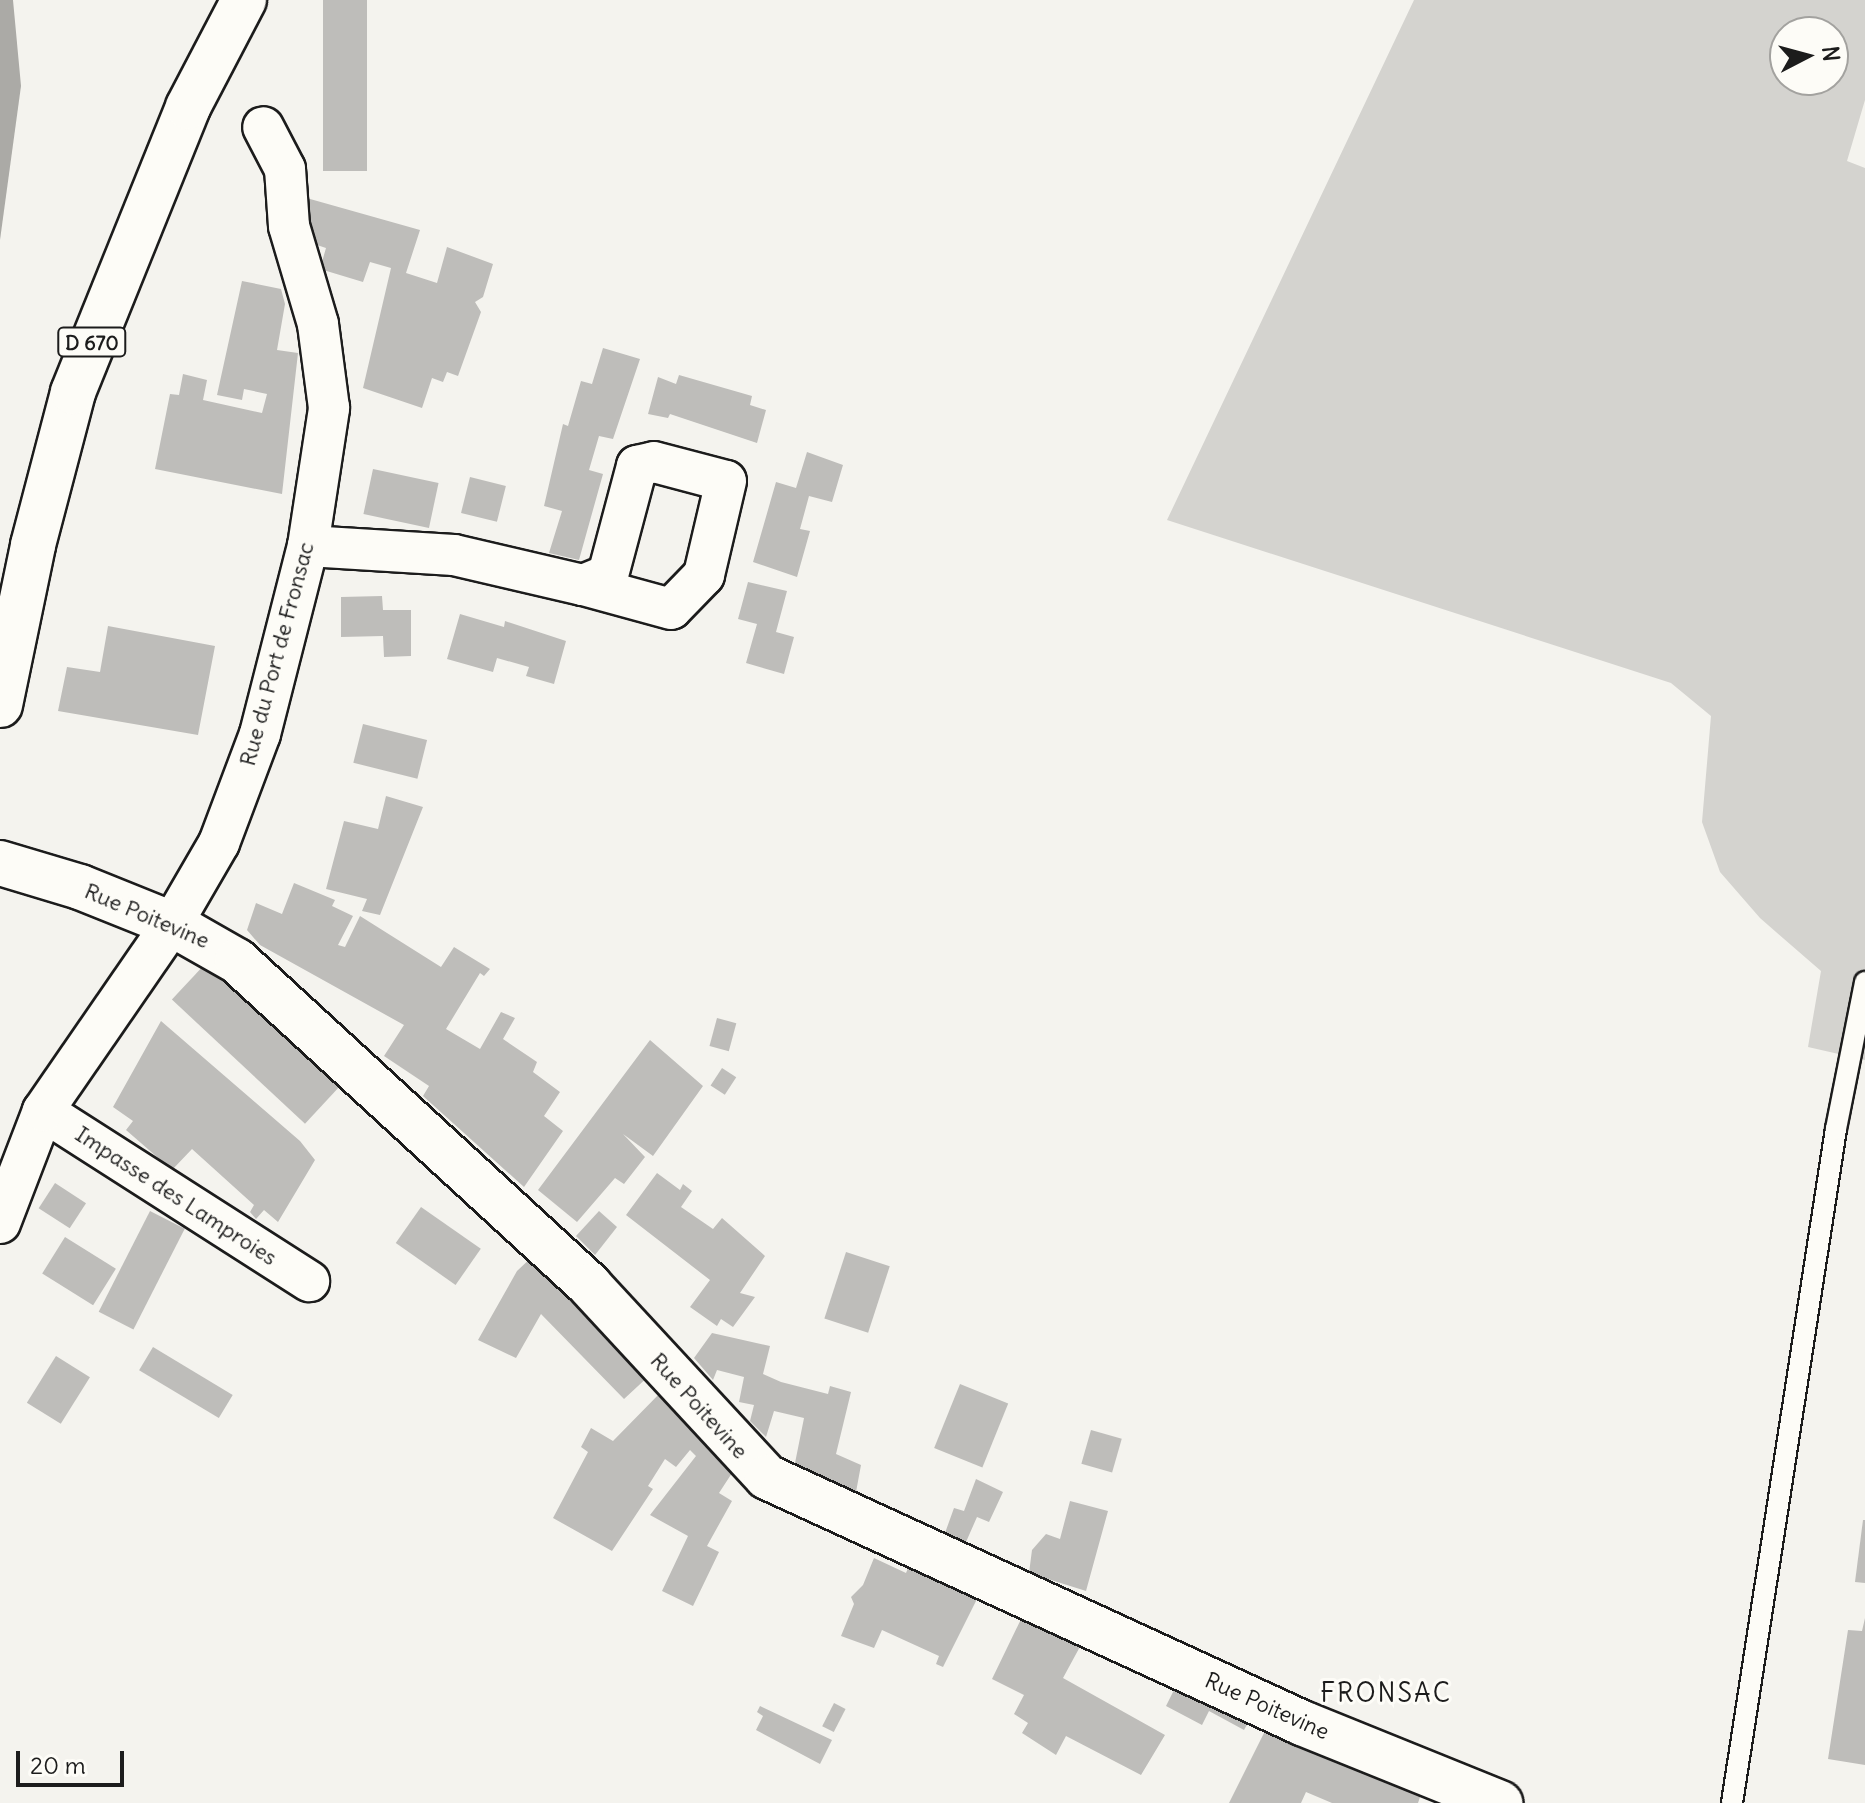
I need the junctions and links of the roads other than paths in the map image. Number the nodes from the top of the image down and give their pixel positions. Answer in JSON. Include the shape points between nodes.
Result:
{"nodes":[{"id":1,"x":244,"y":0,"type":"edge"},
{"id":2,"x":263,"y":127,"type":"dead end"},
{"id":3,"x":308,"y":546,"type":"junction"},
{"id":4,"x":583,"y":585,"type":"dead end"},
{"id":5,"x":0,"y":705,"type":"edge"},
{"id":6,"x":0,"y":863,"type":"edge"},
{"id":7,"x":172,"y":924,"type":"junction"},
{"id":8,"x":1865,"y":982,"type":"edge"},
{"id":9,"x":43,"y":1111,"type":"junction"},
{"id":10,"x":0,"y":1223,"type":"edge"},
{"id":11,"x":309,"y":1281,"type":"dead end"},
{"id":12,"x":1500,"y":1803,"type":"edge"},
{"id":13,"x":1732,"y":1803,"type":"edge"}],
"edges":[{"from":1,"to":5,"type":"street","number":"D 670","via":[[176,135],[73,392],[33,545]]},
{"from":2,"to":3,"type":"street","name":"Rue du Port de Fronsac","via":[[285,169],[289,226],[318,324],[329,408]]},
{"from":3,"to":4,"type":"street","via":[[454,555]]},
{"from":3,"to":7,"type":"street","name":"Rue du Port de Fronsac","via":[[260,734],[219,843]]},
{"from":6,"to":7,"type":"street","name":"Rue Poitevine","via":[[80,887]]},
{"from":7,"to":9,"type":"street","name":"Rue du Port de Fronsac"},
{"from":7,"to":12,"type":"street","name":"Rue Poitevine","via":[[206,938],[237,961],[590,1286],[767,1477],[1302,1723]]},
{"from":8,"to":13,"type":"lane","via":[[1834,1144]]},
{"from":9,"to":10,"type":"street","name":"Rue du Port de Fronsac"},
{"from":9,"to":11,"type":"street","name":"Impasse des Lamproies"}]}
